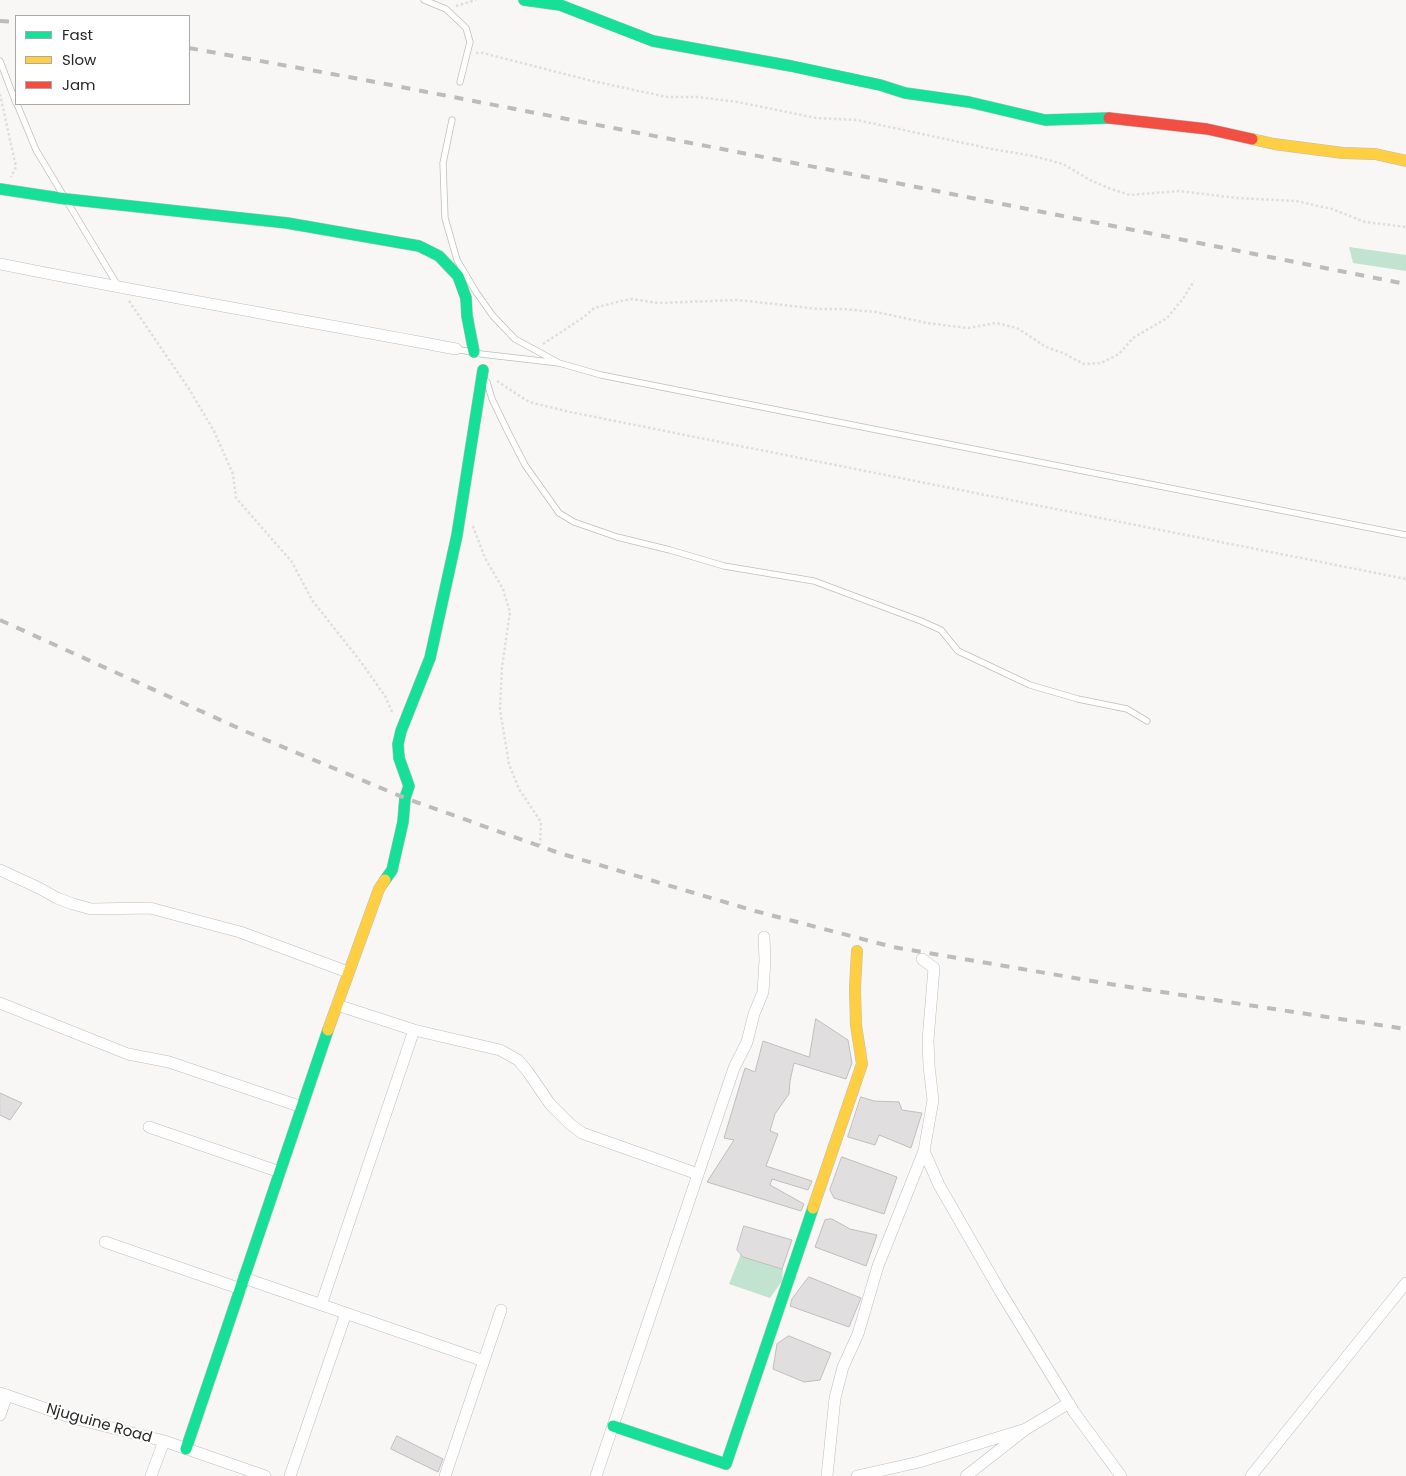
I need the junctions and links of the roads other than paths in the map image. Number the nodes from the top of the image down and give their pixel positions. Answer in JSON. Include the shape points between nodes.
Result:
{"nodes":[{"id":1,"x":424,"y":0,"type":"edge"},
{"id":2,"x":524,"y":0,"type":"edge"},
{"id":3,"x":0,"y":61,"type":"edge"},
{"id":4,"x":460,"y":82,"type":"dead end"},
{"id":5,"x":15,"y":100,"type":"edge"},
{"id":6,"x":17,"y":105,"type":"edge"},
{"id":7,"x":452,"y":120,"type":"dead end"},
{"id":8,"x":1406,"y":161,"type":"edge"},
{"id":9,"x":2,"y":189,"type":"edge"},
{"id":10,"x":66,"y":199,"type":"junction"},
{"id":11,"x":0,"y":264,"type":"edge"},
{"id":12,"x":119,"y":288,"type":"junction"},
{"id":13,"x":456,"y":349,"type":"joint"},
{"id":14,"x":474,"y":352,"type":"junction"},
{"id":15,"x":559,"y":363,"type":"junction"},
{"id":16,"x":483,"y":370,"type":"joint"},
{"id":17,"x":1406,"y":535,"type":"edge"},
{"id":18,"x":1147,"y":721,"type":"dead end"},
{"id":19,"x":0,"y":870,"type":"edge"},
{"id":20,"x":764,"y":938,"type":"dead end"},
{"id":21,"x":857,"y":950,"type":"dead end"},
{"id":22,"x":922,"y":959,"type":"dead end"},
{"id":23,"x":348,"y":972,"type":"junction"},
{"id":24,"x":0,"y":1003,"type":"edge"},
{"id":25,"x":337,"y":1005,"type":"junction"},
{"id":26,"x":414,"y":1030,"type":"junction"},
{"id":27,"x":302,"y":1107,"type":"junction"},
{"id":28,"x":149,"y":1127,"type":"dead end"},
{"id":29,"x":924,"y":1151,"type":"junction"},
{"id":30,"x":280,"y":1172,"type":"junction"},
{"id":31,"x":698,"y":1174,"type":"junction"},
{"id":32,"x":105,"y":1242,"type":"dead end"},
{"id":33,"x":243,"y":1283,"type":"junction"},
{"id":34,"x":1406,"y":1283,"type":"edge"},
{"id":35,"x":321,"y":1304,"type":"junction"},
{"id":36,"x":501,"y":1310,"type":"dead end"},
{"id":37,"x":346,"y":1313,"type":"junction"},
{"id":38,"x":484,"y":1360,"type":"junction"},
{"id":39,"x":4,"y":1394,"type":"edge"},
{"id":40,"x":1068,"y":1403,"type":"junction"},
{"id":41,"x":0,"y":1415,"type":"edge"},
{"id":42,"x":613,"y":1426,"type":"junction"},
{"id":43,"x":1026,"y":1429,"type":"junction"},
{"id":44,"x":164,"y":1441,"type":"junction"},
{"id":45,"x":186,"y":1449,"type":"junction"},
{"id":46,"x":151,"y":1476,"type":"edge"},
{"id":47,"x":265,"y":1476,"type":"edge"},
{"id":48,"x":290,"y":1476,"type":"edge"},
{"id":49,"x":445,"y":1476,"type":"edge"},
{"id":50,"x":596,"y":1476,"type":"edge"},
{"id":51,"x":827,"y":1476,"type":"edge"},
{"id":52,"x":857,"y":1476,"type":"edge"},
{"id":53,"x":966,"y":1476,"type":"edge"},
{"id":54,"x":1121,"y":1476,"type":"edge"},
{"id":55,"x":1250,"y":1476,"type":"edge"}],
"edges":[{"from":1,"to":4,"type":"lane","via":[[446,9],[466,28],[470,42]]},
{"from":2,"to":8,"type":"street","via":[[560,5],[653,41],[791,66],[905,93],[969,102],[1045,120],[1109,118],[1167,124],[1274,144],[1375,154]]},
{"from":3,"to":5,"type":"lane"},
{"from":6,"to":10,"type":"lane","via":[[36,150]]},
{"from":7,"to":15,"type":"lane","via":[[443,163],[444,199],[445,218],[457,260],[493,316],[515,339]]},
{"from":9,"to":10,"type":"street"},
{"from":10,"to":12,"type":"lane"},
{"from":10,"to":14,"type":"street","via":[[287,223],[419,246],[439,256],[458,276],[466,298]]},
{"from":11,"to":12,"type":"street"},
{"from":12,"to":13,"type":"street"},
{"from":13,"to":14,"type":"lane"},
{"from":14,"to":15,"type":"lane"},
{"from":15,"to":17,"type":"lane","via":[[611,377]]},
{"from":16,"to":18,"type":"lane","via":[[492,399],[525,465],[559,513],[574,522],[724,566],[814,581],[941,630],[958,651],[1030,685],[1127,709]]},
{"from":16,"to":23,"type":"street","via":[[457,535],[430,658],[398,744],[399,758],[409,786],[401,832],[392,870],[379,889]]},
{"from":19,"to":23,"type":"street","via":[[73,904],[91,908],[150,908],[240,932]]},
{"from":20,"to":31,"type":"street","via":[[763,992]]},
{"from":21,"to":42,"type":"street","via":[[856,1025],[862,1064],[726,1464]]},
{"from":22,"to":29,"type":"street","via":[[934,968],[928,1040],[933,1100]]},
{"from":23,"to":25,"type":"street"},
{"from":24,"to":27,"type":"street","via":[[128,1054],[170,1062]]},
{"from":25,"to":26,"type":"street"},
{"from":25,"to":27,"type":"street"},
{"from":26,"to":31,"type":"street","via":[[500,1050],[518,1060],[550,1104],[582,1133]]},
{"from":26,"to":35,"type":"street"},
{"from":27,"to":30,"type":"street"},
{"from":28,"to":30,"type":"street"},
{"from":29,"to":40,"type":"street","via":[[939,1186]]},
{"from":29,"to":51,"type":"street","via":[[878,1266],[858,1334],[844,1367],[835,1398]]},
{"from":30,"to":33,"type":"street"},
{"from":31,"to":42,"type":"street"},
{"from":32,"to":33,"type":"street"},
{"from":33,"to":35,"type":"street"},
{"from":33,"to":45,"type":"street"},
{"from":34,"to":55,"type":"street"},
{"from":35,"to":37,"type":"street"},
{"from":36,"to":38,"type":"street"},
{"from":37,"to":38,"type":"street"},
{"from":37,"to":48,"type":"street"},
{"from":38,"to":49,"type":"street"},
{"from":39,"to":41,"type":"street"},
{"from":39,"to":44,"type":"street","name":"Njuguine Road","via":[[73,1418]]},
{"from":40,"to":43,"type":"street"},
{"from":40,"to":54,"type":"street"},
{"from":42,"to":50,"type":"street"},
{"from":43,"to":52,"type":"street","via":[[919,1462]]},
{"from":43,"to":53,"type":"street"},
{"from":44,"to":45,"type":"street"},
{"from":44,"to":46,"type":"street","name":"Njuguine Road"},
{"from":45,"to":47,"type":"street"}]}
